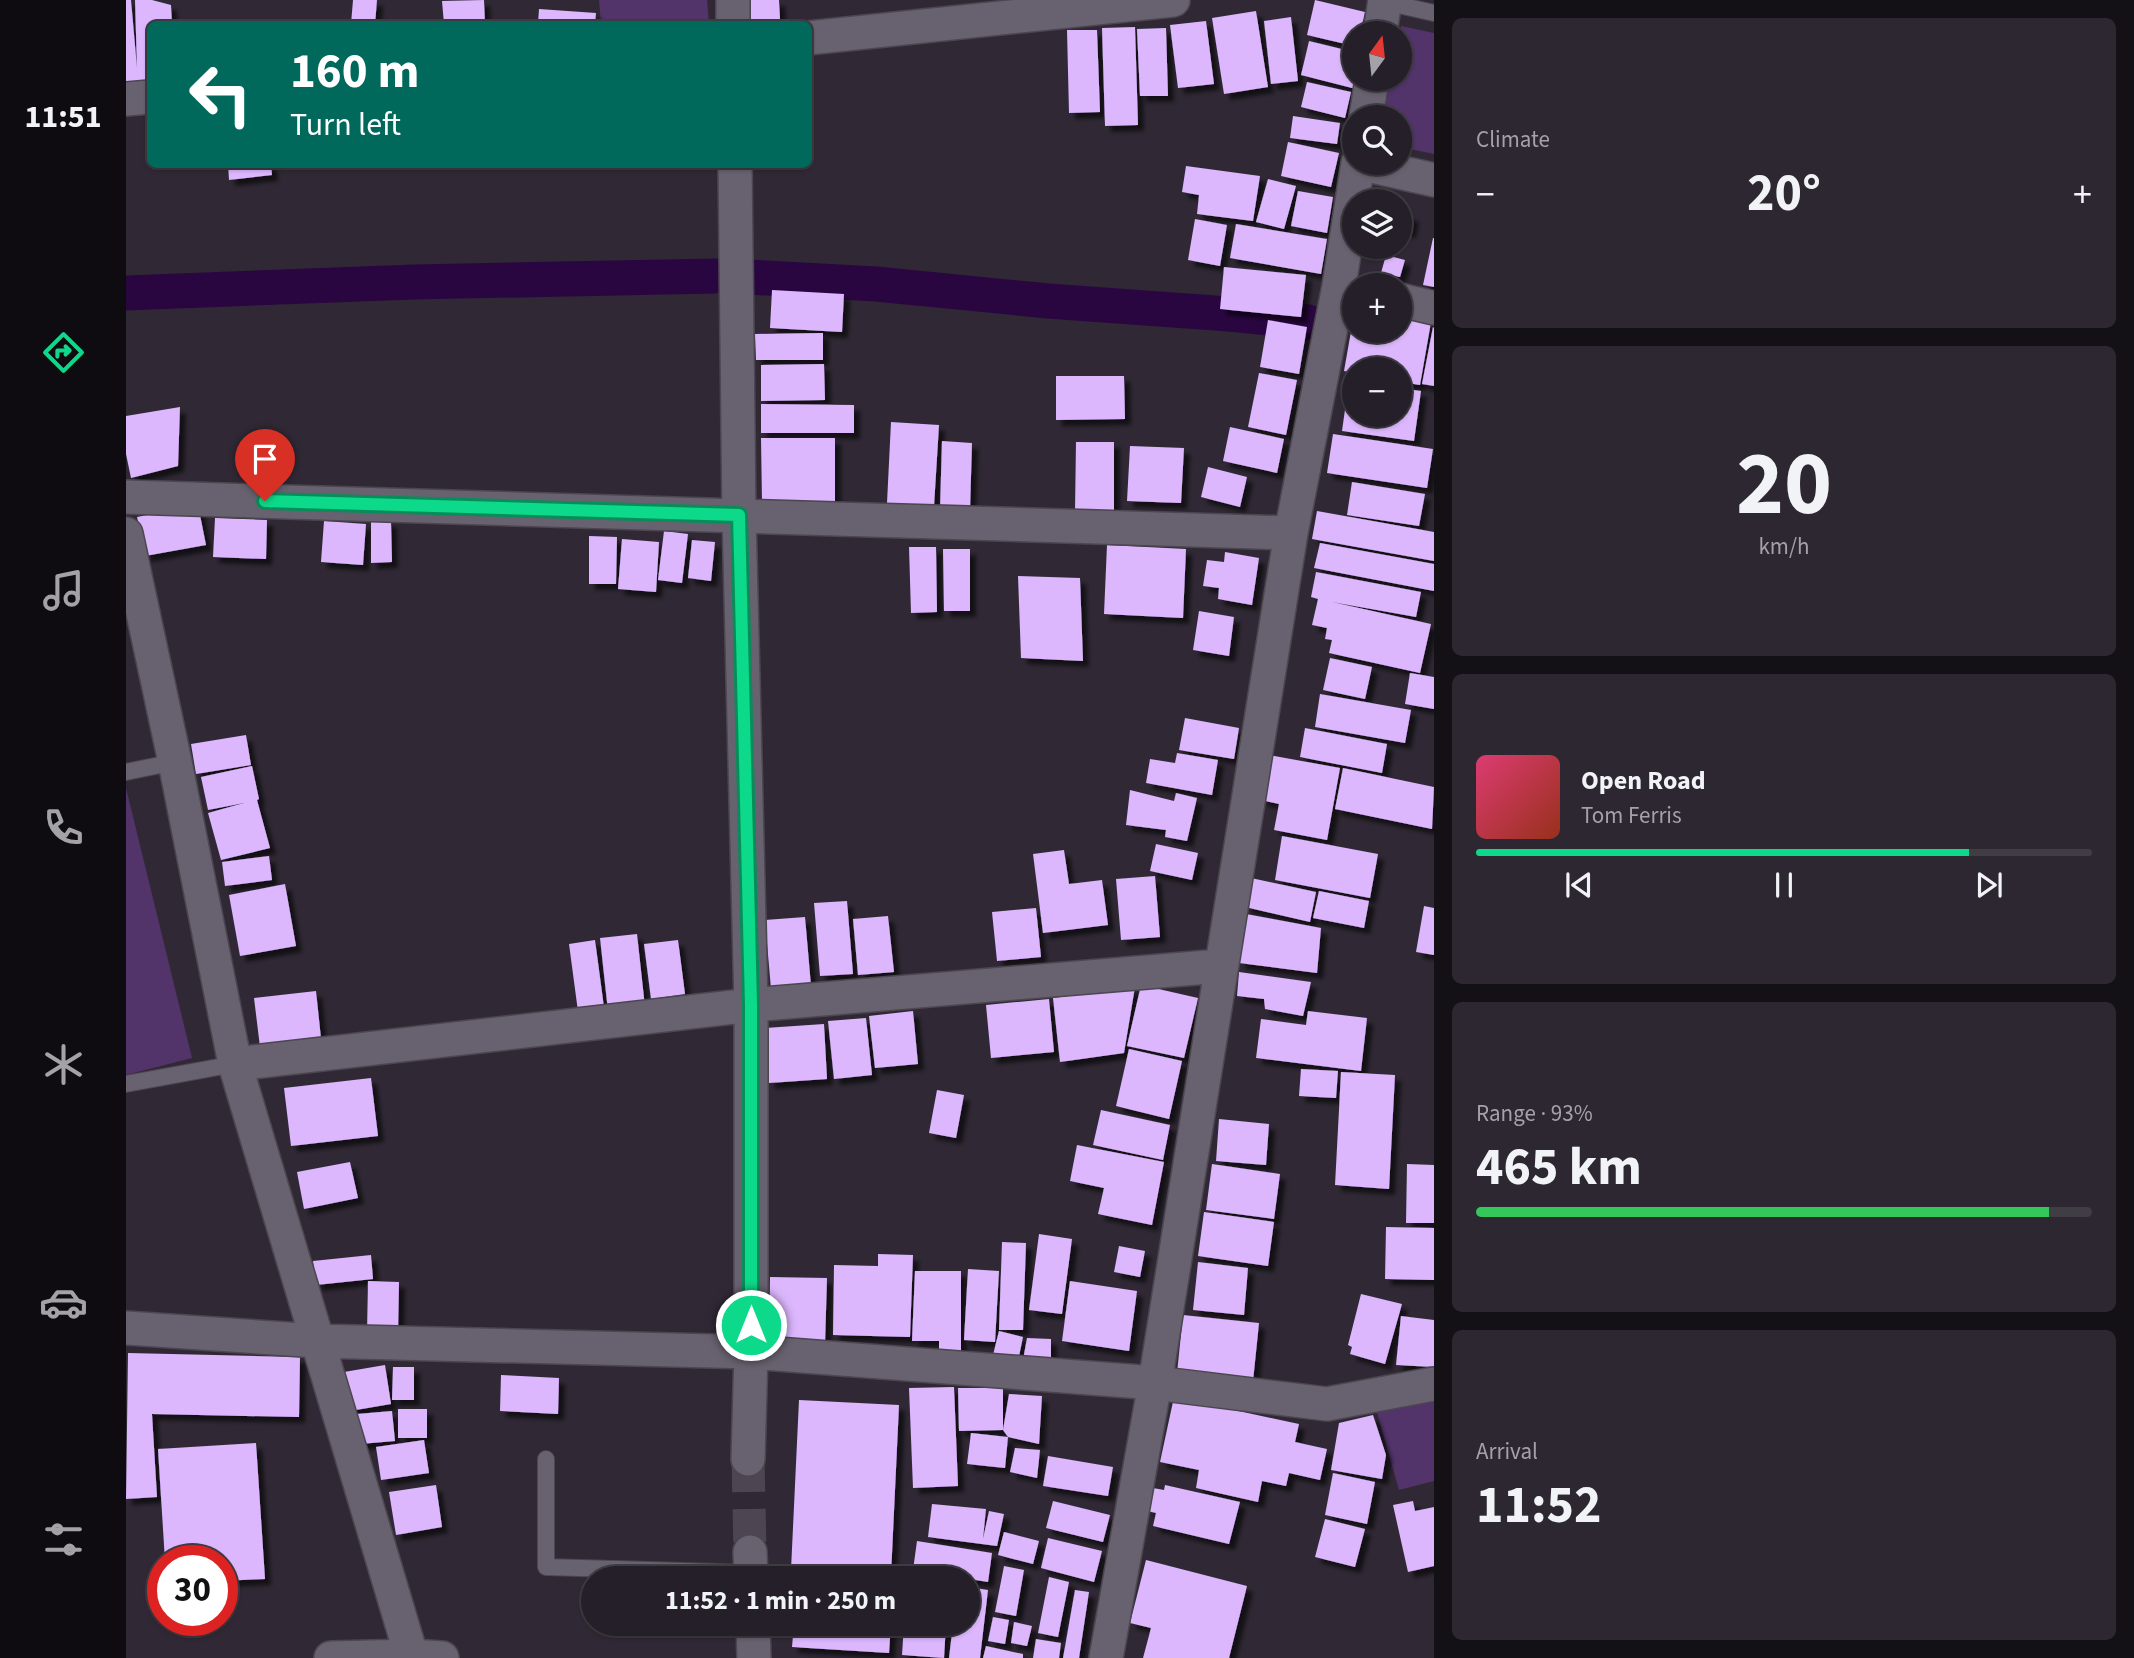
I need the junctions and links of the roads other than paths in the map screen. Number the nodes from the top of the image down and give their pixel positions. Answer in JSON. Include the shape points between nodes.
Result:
{"nodes":[{"id":1,"x":733,"y":0,"type":"edge"},
{"id":2,"x":1173,"y":0,"type":"edge"},
{"id":3,"x":1383,"y":12,"type":"edge"},
{"id":4,"x":1434,"y":13,"type":"edge"},
{"id":5,"x":733,"y":21,"type":"edge"},
{"id":6,"x":812,"y":38,"type":"edge"},
{"id":7,"x":147,"y":97,"type":"edge"},
{"id":8,"x":126,"y":99,"type":"edge"},
{"id":9,"x":735,"y":168,"type":"edge"},
{"id":10,"x":1357,"y":175,"type":"edge"},
{"id":11,"x":1412,"y":175,"type":"edge"},
{"id":12,"x":1434,"y":180,"type":"edge"},
{"id":13,"x":1348,"y":273,"type":"edge"},
{"id":14,"x":1412,"y":303,"type":"edge"},
{"id":15,"x":1434,"y":308,"type":"edge"},
{"id":16,"x":1342,"y":309,"type":"edge"},
{"id":17,"x":126,"y":497,"type":"edge"},
{"id":18,"x":739,"y":515,"type":"junction"},
{"id":19,"x":1291,"y":533,"type":"junction"},
{"id":20,"x":126,"y":534,"type":"edge"},
{"id":21,"x":175,"y":762,"type":"junction"},
{"id":22,"x":126,"y":772,"type":"edge"},
{"id":23,"x":1220,"y":966,"type":"junction"},
{"id":24,"x":751,"y":1005,"type":"junction"},
{"id":25,"x":235,"y":1064,"type":"junction"},
{"id":26,"x":126,"y":1084,"type":"edge"},
{"id":27,"x":126,"y":1328,"type":"edge"},
{"id":28,"x":318,"y":1341,"type":"junction"},
{"id":29,"x":751,"y":1352,"type":"junction"},
{"id":30,"x":1155,"y":1383,"type":"junction"},
{"id":31,"x":1434,"y":1384,"type":"edge"},
{"id":32,"x":547,"y":1459,"type":"dead end"},
{"id":33,"x":748,"y":1460,"type":"tunnel mouth"},
{"id":34,"x":581,"y":1567,"type":"edge"},
{"id":35,"x":753,"y":1636,"type":"edge"},
{"id":36,"x":422,"y":1657,"type":"edge"},
{"id":37,"x":331,"y":1658,"type":"edge"},
{"id":38,"x":754,"y":1658,"type":"edge"},
{"id":39,"x":1105,"y":1658,"type":"edge"}],
"edges":[{"from":1,"to":5,"type":"street"},
{"from":2,"to":6,"type":"street"},
{"from":3,"to":4,"type":"lane"},
{"from":7,"to":8,"type":"street"},
{"from":9,"to":18,"type":"street"},
{"from":10,"to":13,"type":"street"},
{"from":11,"to":12,"type":"street"},
{"from":14,"to":15,"type":"street"},
{"from":16,"to":19,"type":"street"},
{"from":17,"to":18,"type":"street"},
{"from":18,"to":19,"type":"street"},
{"from":18,"to":24,"type":"street"},
{"from":19,"to":23,"type":"street"},
{"from":20,"to":21,"type":"street"},
{"from":21,"to":22,"type":"lane"},
{"from":21,"to":25,"type":"street"},
{"from":23,"to":24,"type":"street"},
{"from":23,"to":30,"type":"street"},
{"from":24,"to":25,"type":"street"},
{"from":24,"to":29,"type":"street"},
{"from":25,"to":26,"type":"lane"},
{"from":25,"to":28,"type":"street"},
{"from":27,"to":28,"type":"street"},
{"from":28,"to":29,"type":"street"},
{"from":28,"to":36,"type":"street"},
{"from":29,"to":30,"type":"street"},
{"from":29,"to":33,"type":"street"},
{"from":30,"to":31,"type":"street","via":[[1327,1404]]},
{"from":30,"to":39,"type":"street"},
{"from":32,"to":34,"type":"lane","via":[[546,1567]]},
{"from":35,"to":38,"type":"street"},
{"from":36,"to":37,"type":"street"}]}
